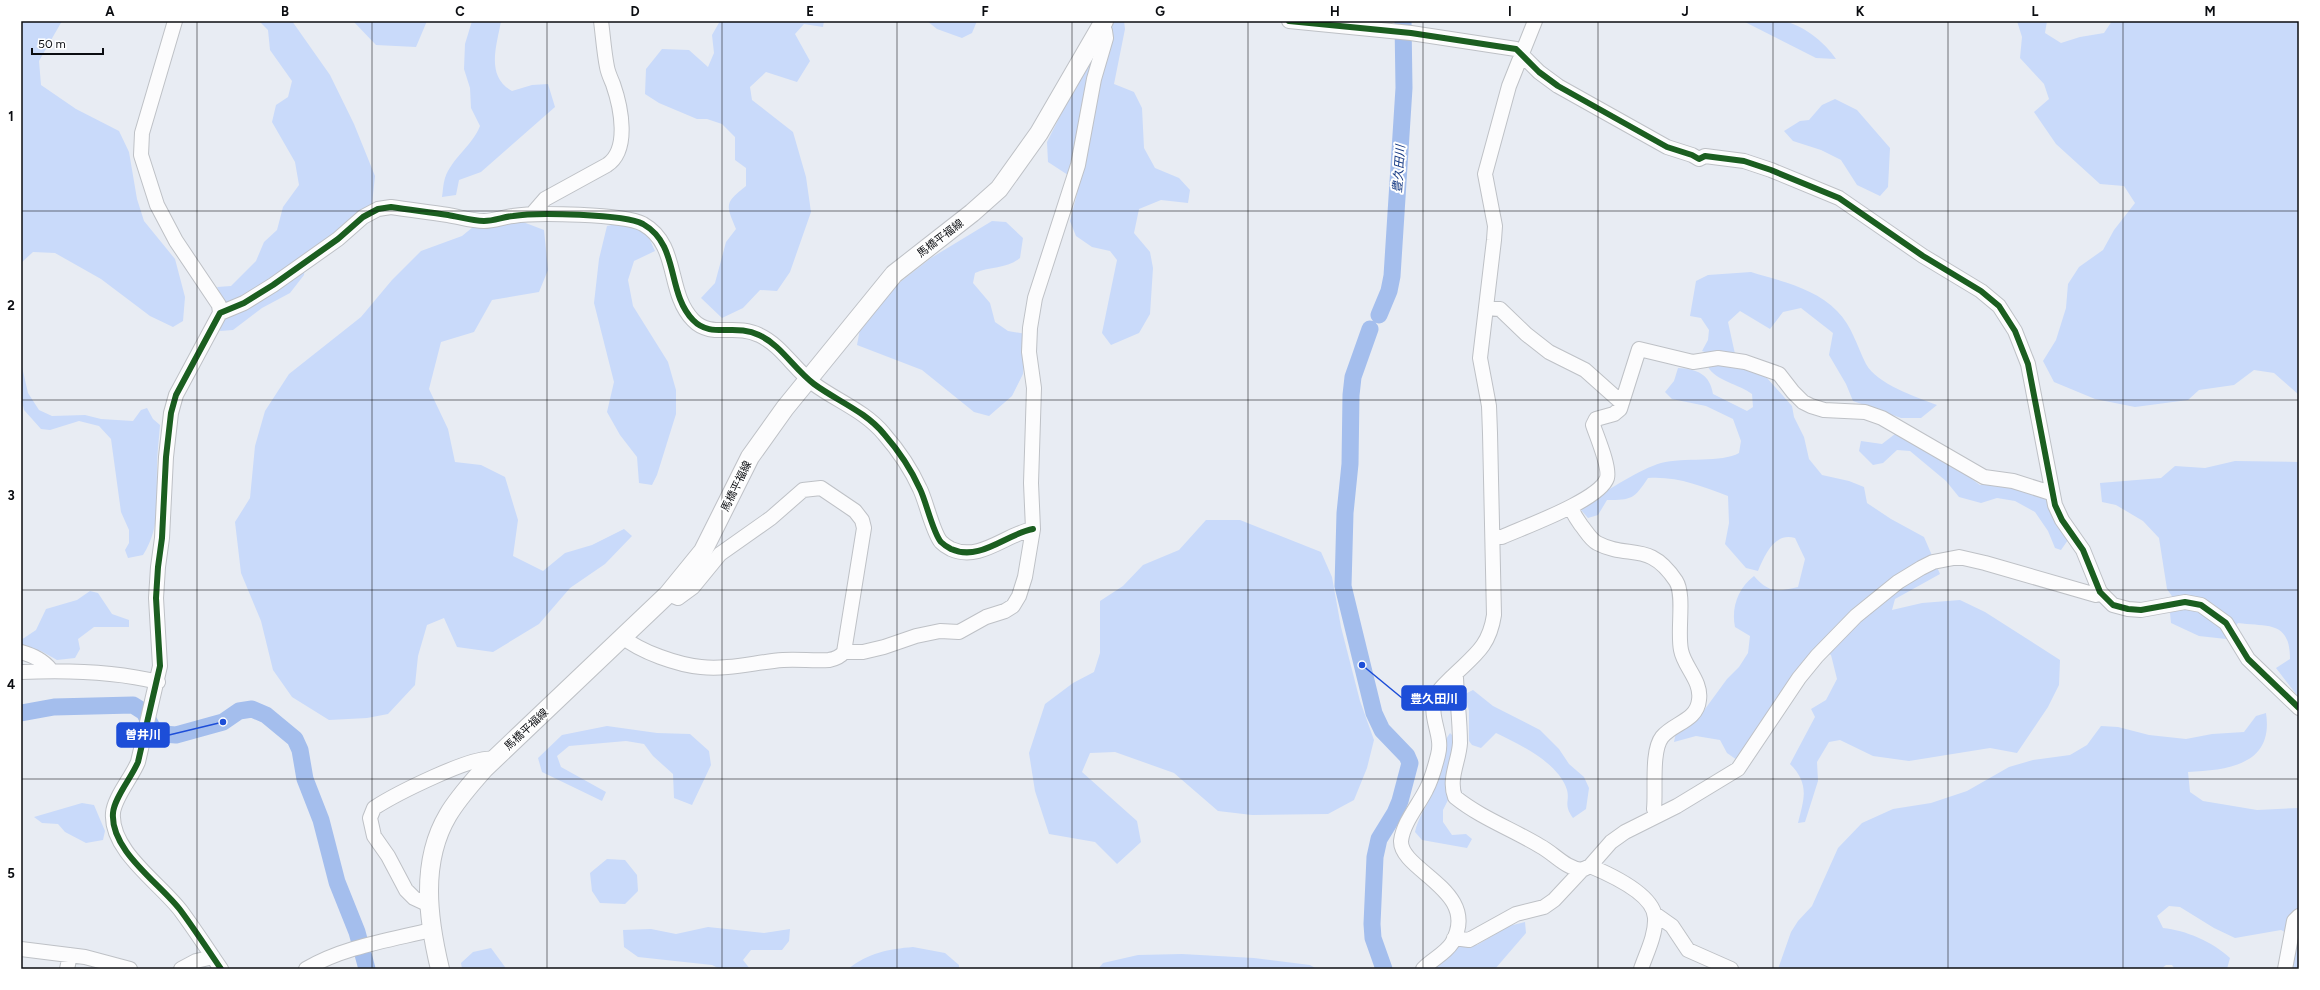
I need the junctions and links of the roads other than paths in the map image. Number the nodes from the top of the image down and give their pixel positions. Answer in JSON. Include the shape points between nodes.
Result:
{"nodes":[{"id":1,"x":175,"y":21,"type":"edge"},
{"id":2,"x":601,"y":21,"type":"edge"},
{"id":3,"x":1290,"y":21,"type":"edge"},
{"id":4,"x":1535,"y":21,"type":"edge"},
{"id":5,"x":1103,"y":23,"type":"edge"},
{"id":6,"x":1522,"y":54,"type":"junction"},
{"id":7,"x":532,"y":214,"type":"junction"},
{"id":8,"x":1486,"y":308,"type":"junction"},
{"id":9,"x":220,"y":313,"type":"junction"},
{"id":10,"x":808,"y":379,"type":"junction"},
{"id":11,"x":1622,"y":403,"type":"junction"},
{"id":12,"x":2051,"y":493,"type":"junction"},
{"id":13,"x":1571,"y":507,"type":"junction"},
{"id":14,"x":1033,"y":529,"type":"junction"},
{"id":15,"x":1493,"y":537,"type":"junction"},
{"id":16,"x":2100,"y":592,"type":"junction"},
{"id":17,"x":668,"y":594,"type":"junction"},
{"id":18,"x":623,"y":637,"type":"junction"},
{"id":19,"x":21,"y":652,"type":"edge"},
{"id":20,"x":844,"y":652,"type":"junction"},
{"id":21,"x":51,"y":670,"type":"junction"},
{"id":22,"x":21,"y":672,"type":"edge"},
{"id":23,"x":1454,"y":675,"type":"junction"},
{"id":24,"x":158,"y":682,"type":"junction"},
{"id":25,"x":2299,"y":708,"type":"edge"},
{"id":26,"x":494,"y":759,"type":"junction"},
{"id":27,"x":1657,"y":815,"type":"junction"},
{"id":28,"x":1586,"y":868,"type":"junction"},
{"id":29,"x":429,"y":905,"type":"junction"},
{"id":30,"x":1655,"y":914,"type":"junction"},
{"id":31,"x":2299,"y":916,"type":"edge"},
{"id":32,"x":431,"y":930,"type":"junction"},
{"id":33,"x":1454,"y":938,"type":"junction"},
{"id":34,"x":21,"y":949,"type":"edge"},
{"id":35,"x":70,"y":955,"type":"junction"},
{"id":36,"x":213,"y":957,"type":"junction"},
{"id":37,"x":67,"y":969,"type":"edge"},
{"id":38,"x":130,"y":969,"type":"edge"},
{"id":39,"x":181,"y":969,"type":"edge"},
{"id":40,"x":221,"y":969,"type":"edge"},
{"id":41,"x":306,"y":969,"type":"edge"},
{"id":42,"x":440,"y":969,"type":"edge"},
{"id":43,"x":1422,"y":969,"type":"edge"},
{"id":44,"x":1641,"y":969,"type":"edge"},
{"id":45,"x":1731,"y":969,"type":"edge"},
{"id":46,"x":2285,"y":969,"type":"edge"}],
"edges":[{"from":1,"to":9,"type":"street","via":[[144,127],[141,155],[157,205],[176,241],[219,305]]},
{"from":2,"to":7,"type":"street","via":[[607,68],[620,112],[618,153],[615,160],[607,166],[545,199]]},
{"from":3,"to":6,"type":"street","via":[[1507,47]]},
{"from":4,"to":6,"type":"street"},
{"from":5,"to":10,"type":"main road","name":"馬橋平福線","via":[[1039,133],[999,189],[894,274]]},
{"from":5,"to":14,"type":"street","via":[[1106,38],[1094,80],[1078,165],[1035,298],[1030,328],[1029,352],[1034,388],[1031,483]]},
{"from":6,"to":8,"type":"street","via":[[1510,86],[1485,174],[1485,185],[1495,226]]},
{"from":6,"to":12,"type":"street","via":[[1553,83],[1667,147],[1699,159],[1705,156],[1744,160],[1839,198],[1923,256],[1981,291],[1999,306],[2021,345],[2028,364]]},
{"from":7,"to":9,"type":"street","via":[[484,221],[391,207],[378,209],[363,217],[273,285]]},
{"from":7,"to":10,"type":"street","via":[[620,217],[644,224],[657,234],[665,247],[672,263],[676,292],[692,319],[702,327],[712,330],[735,328],[757,333],[768,339]]},
{"from":8,"to":11,"type":"street","via":[[1500,309],[1549,352],[1585,370]]},
{"from":8,"to":15,"type":"street","via":[[1480,358],[1489,406]]},
{"from":9,"to":24,"type":"street","via":[[186,373],[171,413],[156,598],[160,666]]},
{"from":10,"to":14,"type":"street","via":[[862,414],[882,431],[899,452],[920,488],[941,542],[952,550],[968,552],[988,549],[1022,531]]},
{"from":10,"to":17,"type":"main road","name":"馬橋平福線","via":[[753,452],[704,551]]},
{"from":11,"to":12,"type":"street","via":[[1639,349],[1693,362],[1718,358],[1744,362],[1779,374],[1793,392],[1811,406],[1824,410],[1865,412],[1882,418],[1984,477],[2013,481]]},
{"from":11,"to":13,"type":"street","via":[[1614,414],[1601,416],[1593,425],[1606,464],[1607,476],[1597,490]]},
{"from":12,"to":16,"type":"street","via":[[2062,520],[2082,550]]},
{"from":13,"to":15,"type":"street","via":[[1502,537]]},
{"from":13,"to":27,"type":"street","via":[[1588,536],[1596,542],[1607,547],[1644,553],[1657,560],[1676,582],[1680,595],[1679,642],[1682,654],[1699,687],[1699,701],[1694,714],[1662,737],[1656,748],[1654,809]]},
{"from":14,"to":20,"type":"street","via":[[1026,577],[1013,606],[981,619],[959,632],[940,631],[863,652]]},
{"from":15,"to":23,"type":"street","via":[[1492,630],[1474,658]]},
{"from":16,"to":25,"type":"street","via":[[2114,605],[2128,609],[2141,610],[2186,602],[2201,605],[2226,623],[2248,659]]},
{"from":16,"to":27,"type":"street","via":[[2096,595],[1959,557],[1933,562],[1921,568],[1898,582],[1856,616],[1817,656],[1799,678],[1738,769],[1677,806]]},
{"from":17,"to":18,"type":"main road","name":"馬橋平福線"},
{"from":17,"to":20,"type":"street","via":[[678,598],[693,587],[720,554],[771,518],[803,490],[821,488],[855,511],[864,528]]},
{"from":18,"to":20,"type":"street","via":[[632,645],[683,664],[702,668],[784,660],[830,660],[840,657]]},
{"from":18,"to":26,"type":"main road","name":"馬橋平福線"},
{"from":19,"to":21,"type":"street","via":[[44,662]]},
{"from":21,"to":22,"type":"street"},
{"from":21,"to":24,"type":"street","via":[[136,677]]},
{"from":23,"to":28,"type":"street","via":[[1460,741],[1452,784],[1455,797],[1480,814],[1542,847],[1566,865]]},
{"from":23,"to":33,"type":"street","via":[[1443,686],[1435,700],[1433,714],[1439,733],[1439,754],[1427,789],[1405,827],[1401,843],[1403,851],[1412,862],[1445,891],[1454,903],[1457,916]]},
{"from":24,"to":36,"type":"street","via":[[133,775],[116,802],[113,813],[114,826],[122,844],[135,862],[181,910]]},
{"from":26,"to":29,"type":"main road","name":"馬橋平福線","via":[[461,795],[443,826],[431,865]]},
{"from":26,"to":29,"type":"street","via":[[486,757],[462,765],[374,808],[370,818],[374,836],[406,890],[414,898]]},
{"from":27,"to":28,"type":"street","via":[[1611,842]]},
{"from":28,"to":30,"type":"street","via":[[1625,882],[1642,897]]},
{"from":28,"to":33,"type":"street","via":[[1544,907],[1516,914],[1469,940]]},
{"from":29,"to":32,"type":"main road","name":"馬橋平福線"},
{"from":30,"to":44,"type":"street","via":[[1654,928]]},
{"from":30,"to":45,"type":"street","via":[[1672,926],[1688,950]]},
{"from":31,"to":46,"type":"street","via":[[2294,921]]},
{"from":32,"to":41,"type":"street","via":[[361,948],[317,962]]},
{"from":32,"to":42,"type":"main road","name":"馬橋平福線"},
{"from":33,"to":43,"type":"street","via":[[1451,944]]},
{"from":34,"to":35,"type":"street"},
{"from":35,"to":37,"type":"street"},
{"from":35,"to":38,"type":"street"},
{"from":36,"to":39,"type":"street"},
{"from":36,"to":40,"type":"street"}]}
